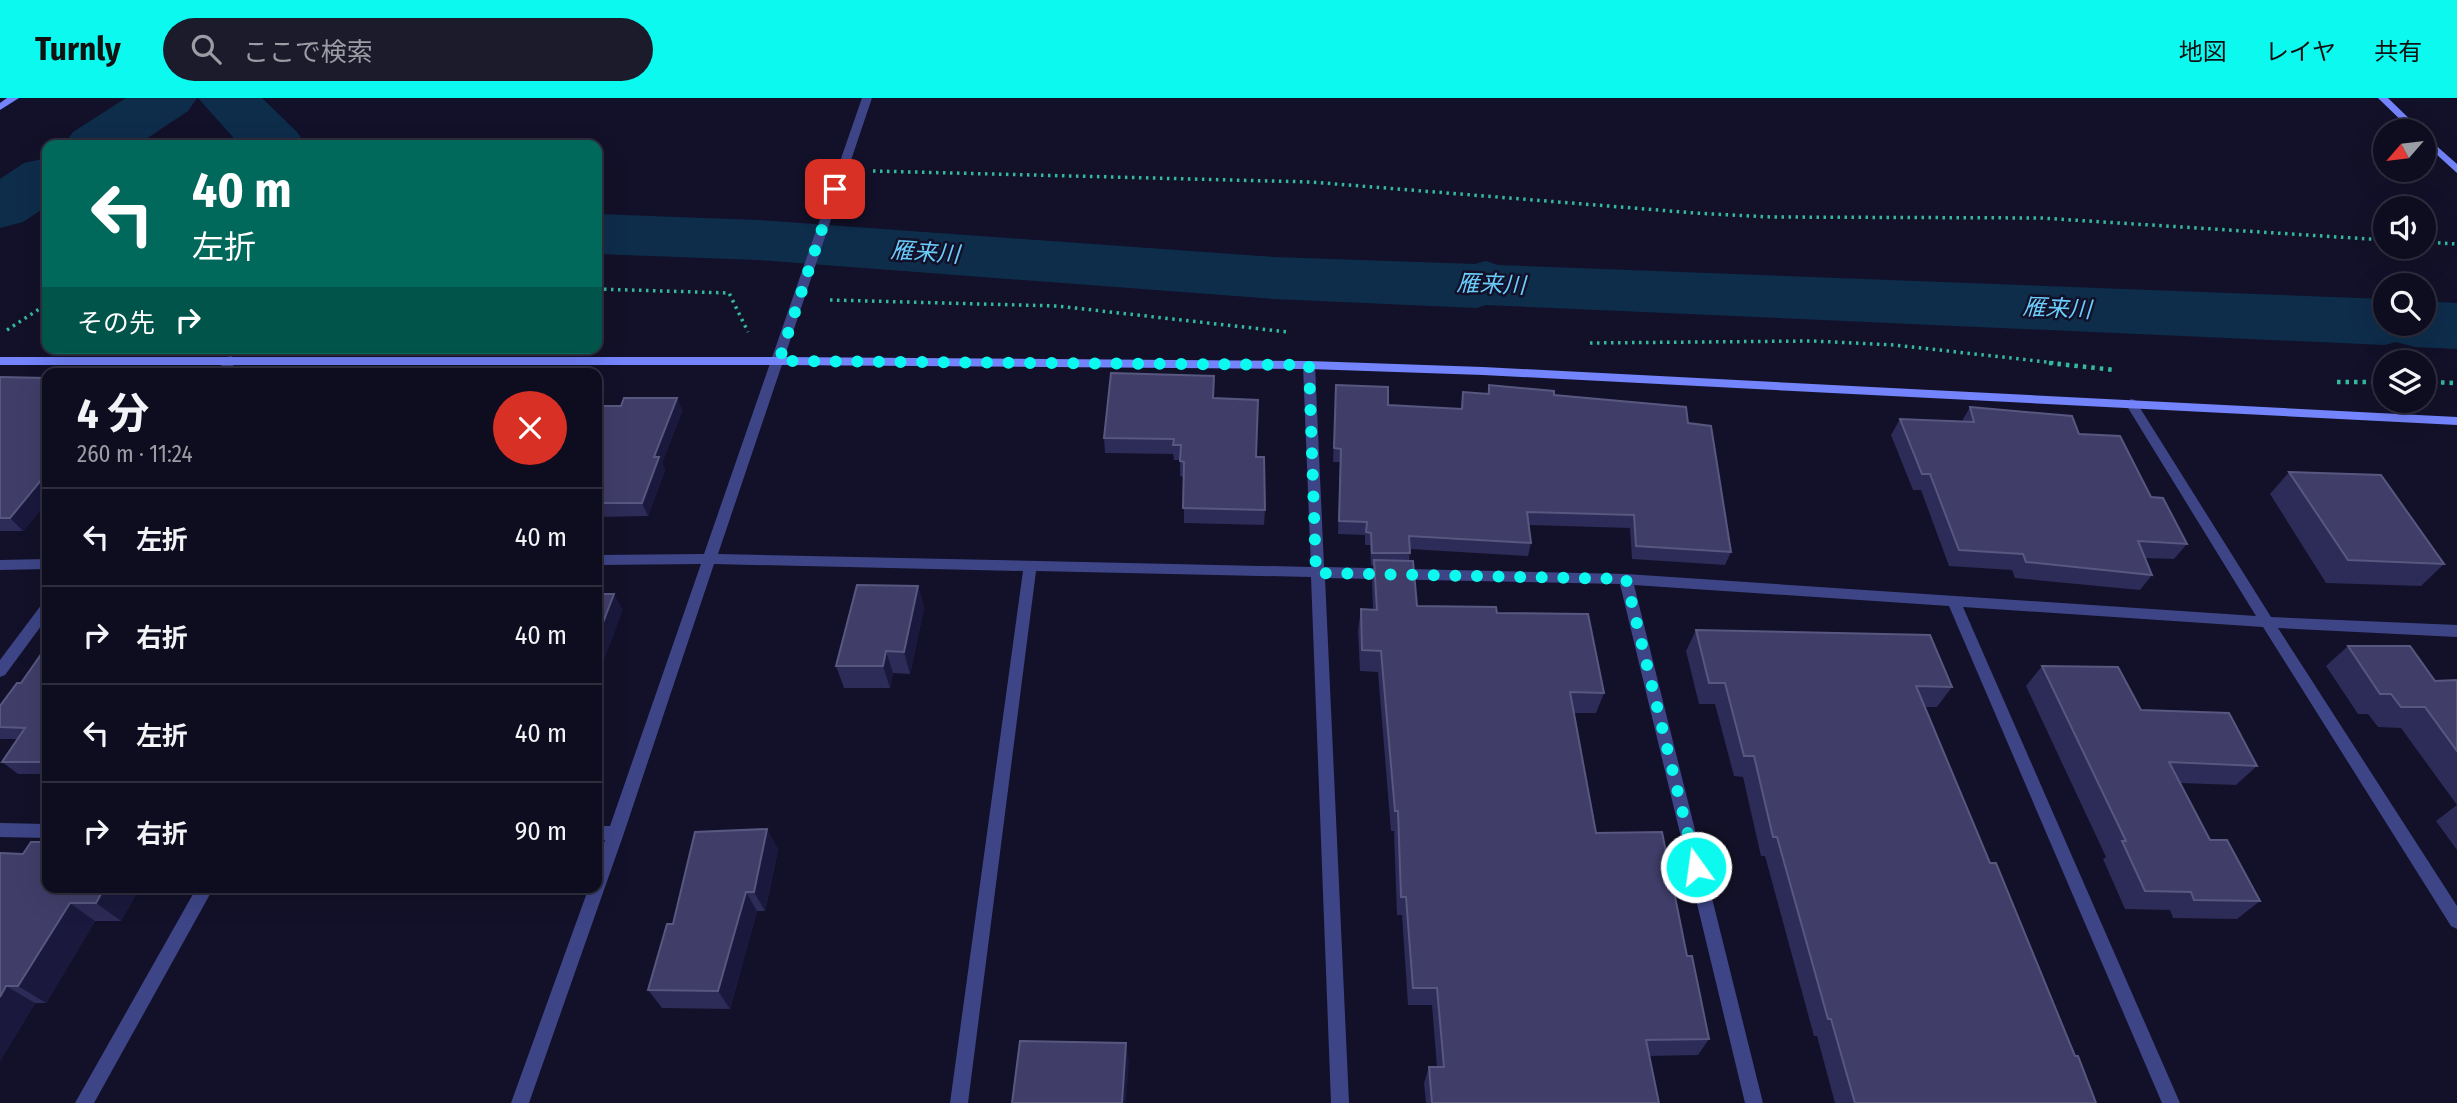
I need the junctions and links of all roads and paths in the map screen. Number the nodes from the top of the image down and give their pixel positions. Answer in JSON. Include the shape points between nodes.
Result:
{"nodes":[{"id":1,"x":14,"y":98,"type":"edge"},
{"id":2,"x":867,"y":98,"type":"edge"},
{"id":3,"x":2383,"y":98,"type":"edge"},
{"id":4,"x":0,"y":107,"type":"edge"},
{"id":5,"x":2405,"y":119,"type":"edge"},
{"id":6,"x":2436,"y":150,"type":"edge"},
{"id":7,"x":2457,"y":170,"type":"edge"},
{"id":8,"x":867,"y":180,"type":"dead end"},
{"id":9,"x":2373,"y":239,"type":"edge"},
{"id":10,"x":2436,"y":243,"type":"edge"},
{"id":11,"x":2457,"y":244,"type":"edge"},
{"id":12,"x":602,"y":289,"type":"edge"},
{"id":13,"x":42,"y":307,"type":"edge"},
{"id":14,"x":827,"y":309,"type":"dead end"},
{"id":15,"x":1299,"y":333,"type":"dead end"},
{"id":16,"x":0,"y":335,"type":"edge"},
{"id":17,"x":751,"y":339,"type":"dead end"},
{"id":18,"x":1585,"y":344,"type":"dead end"},
{"id":19,"x":231,"y":360,"type":"junction"},
{"id":20,"x":0,"y":361,"type":"edge"},
{"id":21,"x":779,"y":361,"type":"junction"},
{"id":22,"x":1309,"y":365,"type":"junction"},
{"id":23,"x":225,"y":368,"type":"edge"},
{"id":24,"x":2122,"y":371,"type":"dead end"},
{"id":25,"x":2332,"y":382,"type":"dead end"},
{"id":26,"x":2373,"y":382,"type":"edge"},
{"id":27,"x":2436,"y":382,"type":"edge"},
{"id":28,"x":2457,"y":383,"type":"edge"},
{"id":29,"x":2132,"y":403,"type":"junction"},
{"id":30,"x":2457,"y":421,"type":"edge"},
{"id":31,"x":708,"y":559,"type":"junction"},
{"id":32,"x":602,"y":560,"type":"edge"},
{"id":33,"x":0,"y":565,"type":"edge"},
{"id":34,"x":42,"y":565,"type":"edge"},
{"id":35,"x":1030,"y":567,"type":"junction"},
{"id":36,"x":1316,"y":573,"type":"junction"},
{"id":37,"x":1626,"y":579,"type":"junction"},
{"id":38,"x":1952,"y":600,"type":"junction"},
{"id":39,"x":42,"y":615,"type":"edge"},
{"id":40,"x":2267,"y":622,"type":"junction"},
{"id":41,"x":2457,"y":631,"type":"edge"},
{"id":42,"x":0,"y":671,"type":"edge"},
{"id":43,"x":0,"y":830,"type":"edge"},
{"id":44,"x":42,"y":831,"type":"edge"},
{"id":45,"x":602,"y":833,"type":"edge"},
{"id":46,"x":616,"y":833,"type":"junction"},
{"id":47,"x":602,"y":873,"type":"edge"},
{"id":48,"x":203,"y":893,"type":"edge"},
{"id":49,"x":595,"y":893,"type":"edge"},
{"id":50,"x":2457,"y":921,"type":"edge"},
{"id":51,"x":84,"y":1103,"type":"edge"},
{"id":52,"x":520,"y":1103,"type":"edge"},
{"id":53,"x":960,"y":1103,"type":"edge"},
{"id":54,"x":1340,"y":1103,"type":"edge"},
{"id":55,"x":1754,"y":1103,"type":"edge"},
{"id":56,"x":2171,"y":1103,"type":"edge"}],
"edges":[{"from":1,"to":4,"type":"street"},
{"from":2,"to":21,"type":"street"},
{"from":3,"to":5,"type":"street"},
{"from":6,"to":7,"type":"street"},
{"from":8,"to":9,"type":"path","via":[[870,170],[1311,182],[1695,213],[2041,218]]},
{"from":10,"to":11,"type":"path"},
{"from":12,"to":17,"type":"path","via":[[729,293]]},
{"from":13,"to":16,"type":"path"},
{"from":14,"to":15,"type":"path","via":[[830,299],[1044,306]]},
{"from":18,"to":24,"type":"path","via":[[1814,341],[1894,345]]},
{"from":19,"to":20,"type":"street"},
{"from":19,"to":21,"type":"street"},
{"from":19,"to":23,"type":"street"},
{"from":21,"to":22,"type":"street"},
{"from":21,"to":31,"type":"street"},
{"from":22,"to":29,"type":"street"},
{"from":22,"to":36,"type":"street"},
{"from":25,"to":26,"type":"path"},
{"from":27,"to":28,"type":"path"},
{"from":29,"to":30,"type":"street"},
{"from":29,"to":40,"type":"street"},
{"from":31,"to":32,"type":"street"},
{"from":31,"to":35,"type":"street"},
{"from":31,"to":46,"type":"street"},
{"from":33,"to":34,"type":"street"},
{"from":35,"to":36,"type":"street"},
{"from":35,"to":53,"type":"street"},
{"from":36,"to":37,"type":"street"},
{"from":36,"to":54,"type":"street"},
{"from":37,"to":38,"type":"street"},
{"from":37,"to":55,"type":"street"},
{"from":38,"to":40,"type":"street"},
{"from":38,"to":56,"type":"street"},
{"from":39,"to":42,"type":"street"},
{"from":40,"to":41,"type":"street"},
{"from":40,"to":50,"type":"street"},
{"from":43,"to":44,"type":"street"},
{"from":45,"to":46,"type":"street"},
{"from":46,"to":47,"type":"street"},
{"from":48,"to":51,"type":"street"},
{"from":49,"to":52,"type":"street"}]}
